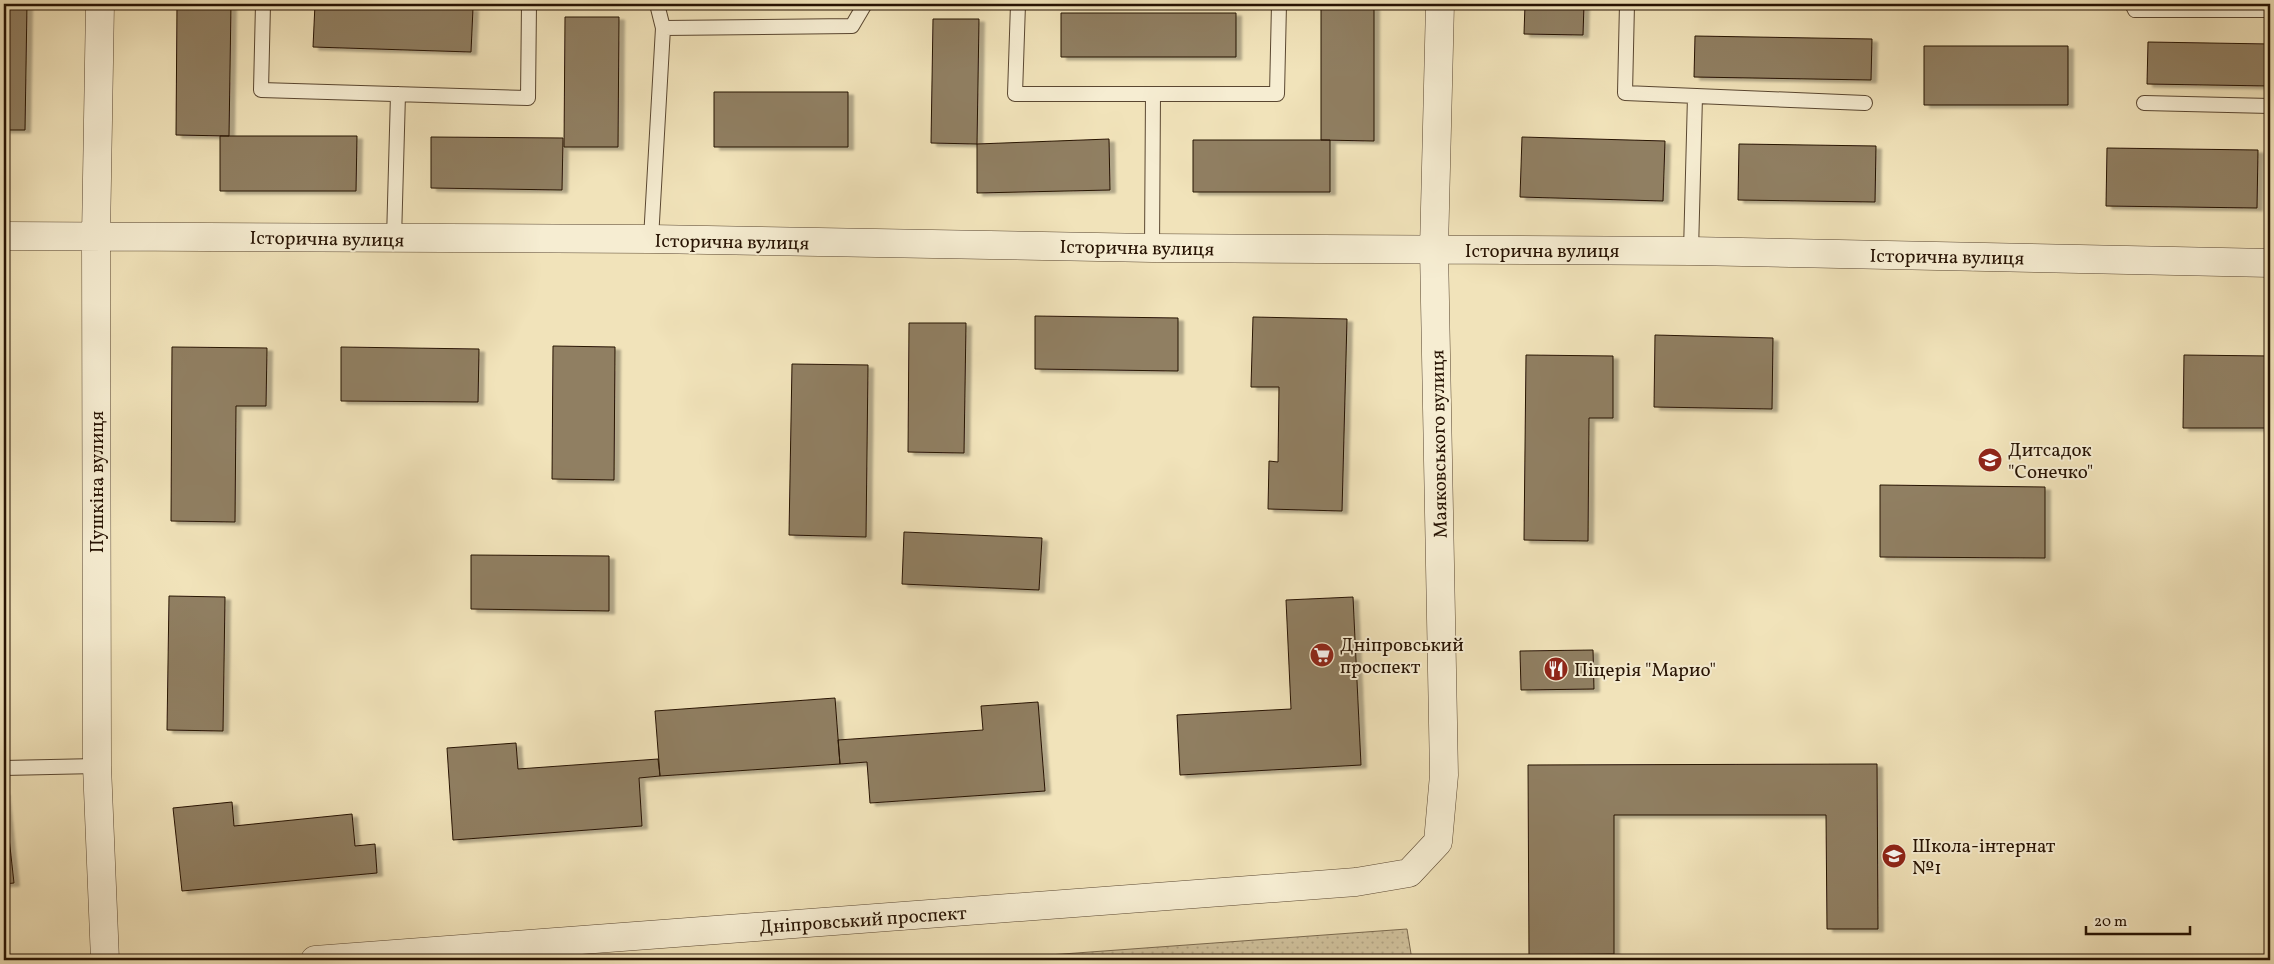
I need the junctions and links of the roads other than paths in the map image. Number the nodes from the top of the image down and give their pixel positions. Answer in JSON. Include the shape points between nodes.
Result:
{"nodes":[{"id":1,"x":100,"y":4,"type":"edge"},
{"id":2,"x":263,"y":4,"type":"edge"},
{"id":3,"x":529,"y":4,"type":"edge"},
{"id":4,"x":657,"y":4,"type":"edge"},
{"id":5,"x":865,"y":4,"type":"edge"},
{"id":6,"x":1018,"y":4,"type":"edge"},
{"id":7,"x":1279,"y":4,"type":"edge"},
{"id":8,"x":1440,"y":4,"type":"edge"},
{"id":9,"x":1627,"y":4,"type":"edge"},
{"id":10,"x":2132,"y":4,"type":"edge"},
{"id":11,"x":2270,"y":10,"type":"edge"},
{"id":12,"x":664,"y":28,"type":"junction"},
{"id":13,"x":398,"y":94,"type":"junction"},
{"id":14,"x":1153,"y":94,"type":"junction"},
{"id":15,"x":1695,"y":96,"type":"junction"},
{"id":16,"x":1865,"y":103,"type":"dead end"},
{"id":17,"x":2144,"y":103,"type":"dead end"},
{"id":18,"x":2270,"y":106,"type":"edge"},
{"id":19,"x":4,"y":236,"type":"edge"},
{"id":20,"x":96,"y":236,"type":"junction"},
{"id":21,"x":394,"y":239,"type":"junction"},
{"id":22,"x":651,"y":239,"type":"junction"},
{"id":23,"x":1152,"y":248,"type":"junction"},
{"id":24,"x":1434,"y":249,"type":"junction"},
{"id":25,"x":1691,"y":250,"type":"junction"},
{"id":26,"x":2270,"y":263,"type":"edge"},
{"id":27,"x":97,"y":766,"type":"junction"},
{"id":28,"x":4,"y":768,"type":"edge"},
{"id":29,"x":1409,"y":873,"type":"joint"},
{"id":30,"x":106,"y":960,"type":"edge"},
{"id":31,"x":315,"y":960,"type":"edge"}],
"edges":[{"from":1,"to":20,"type":"street","name":"Пушкіна вулиця"},
{"from":2,"to":13,"type":"lane","via":[[261,90]]},
{"from":3,"to":13,"type":"lane","via":[[528,98]]},
{"from":4,"to":12,"type":"lane"},
{"from":5,"to":12,"type":"lane","via":[[852,26]]},
{"from":6,"to":14,"type":"lane","via":[[1015,94]]},
{"from":7,"to":14,"type":"lane","via":[[1277,94]]},
{"from":8,"to":24,"type":"street","name":"Маяковського вулиця"},
{"from":9,"to":15,"type":"lane","via":[[1625,93]]},
{"from":10,"to":11,"type":"lane","via":[[2135,10]]},
{"from":12,"to":22,"type":"lane"},
{"from":13,"to":21,"type":"lane"},
{"from":14,"to":23,"type":"lane"},
{"from":15,"to":16,"type":"lane"},
{"from":15,"to":25,"type":"lane"},
{"from":17,"to":18,"type":"lane"},
{"from":19,"to":20,"type":"street","name":"Історична вулиця"},
{"from":20,"to":21,"type":"street","name":"Історична вулиця"},
{"from":20,"to":27,"type":"street","name":"Пушкіна вулиця"},
{"from":21,"to":22,"type":"street","name":"Історична вулиця"},
{"from":22,"to":23,"type":"street","name":"Історична вулиця"},
{"from":23,"to":24,"type":"street","name":"Історична вулиця"},
{"from":24,"to":25,"type":"street","name":"Історична вулиця"},
{"from":24,"to":29,"type":"street","name":"Маяковського вулиця","via":[[1444,776],[1438,842]]},
{"from":25,"to":26,"type":"street","name":"Історична вулиця"},
{"from":27,"to":28,"type":"lane"},
{"from":27,"to":30,"type":"street","name":"Пушкіна вулиця"},
{"from":29,"to":31,"type":"street","name":"Дніпровський проспект","via":[[1356,882]]}]}
